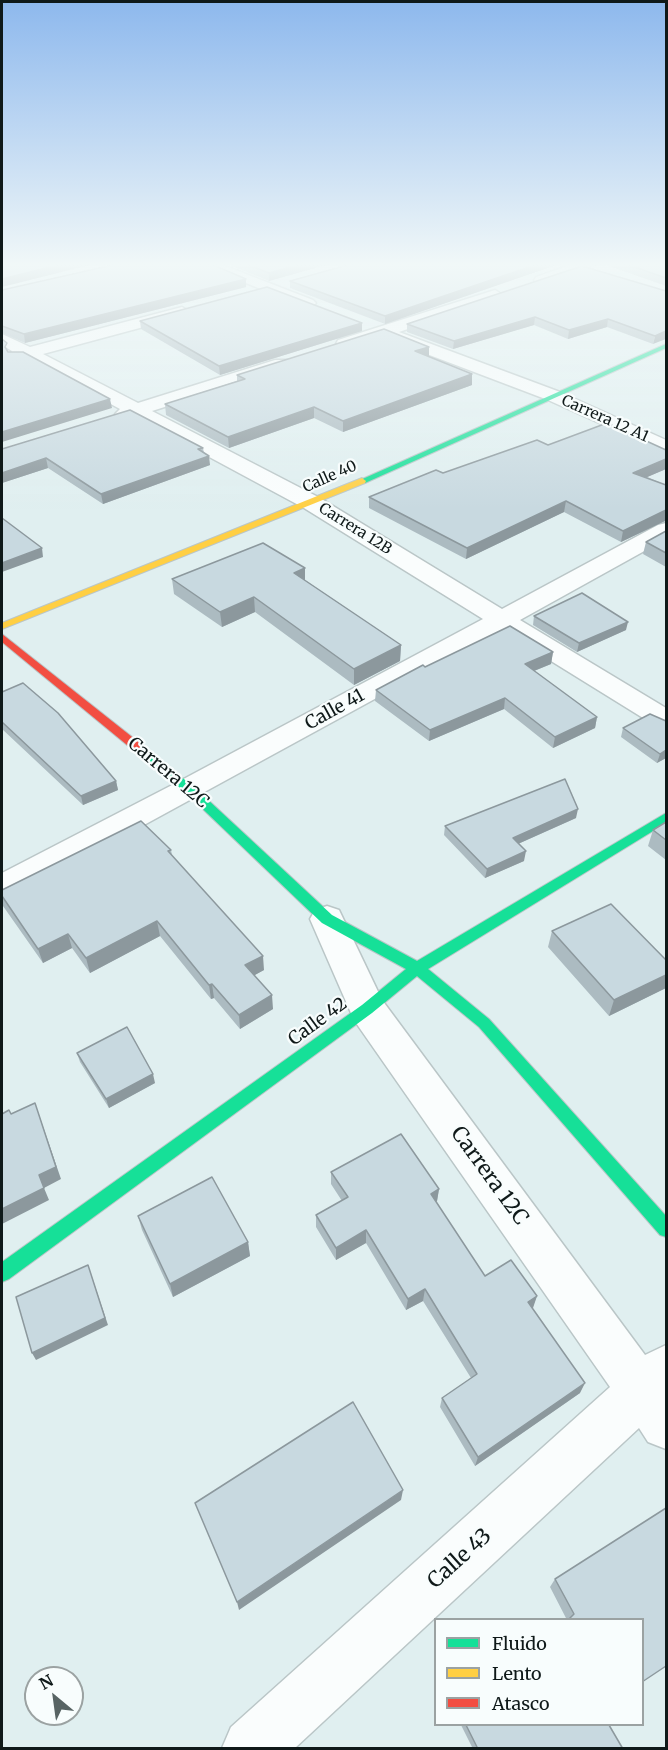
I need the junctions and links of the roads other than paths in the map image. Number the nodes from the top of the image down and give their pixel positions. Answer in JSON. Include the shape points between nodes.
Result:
{"nodes":[{"id":1,"x":14,"y":346,"type":"edge"},
{"id":2,"x":55,"y":346,"type":"edge"},
{"id":3,"x":339,"y":346,"type":"edge"},
{"id":4,"x":420,"y":346,"type":"edge"},
{"id":5,"x":666,"y":346,"type":"edge"},
{"id":6,"x":328,"y":349,"type":"edge"},
{"id":7,"x":27,"y":353,"type":"junction"},
{"id":8,"x":2,"y":360,"type":"edge"},
{"id":9,"x":294,"y":360,"type":"edge"},
{"id":10,"x":554,"y":396,"type":"junction"},
{"id":11,"x":136,"y":410,"type":"junction"},
{"id":12,"x":102,"y":420,"type":"edge"},
{"id":13,"x":666,"y":447,"type":"edge"},
{"id":14,"x":312,"y":503,"type":"junction"},
{"id":15,"x":666,"y":530,"type":"edge"},
{"id":16,"x":500,"y":619,"type":"junction"},
{"id":17,"x":2,"y":626,"type":"edge"},
{"id":18,"x":2,"y":637,"type":"edge"},
{"id":19,"x":666,"y":720,"type":"edge"},
{"id":20,"x":189,"y":789,"type":"junction"},
{"id":21,"x":666,"y":817,"type":"edge"},
{"id":22,"x":2,"y":887,"type":"edge"},
{"id":23,"x":327,"y":919,"type":"junction"},
{"id":24,"x":417,"y":968,"type":"junction"},
{"id":25,"x":367,"y":1009,"type":"junction"},
{"id":26,"x":666,"y":1229,"type":"edge"},
{"id":27,"x":2,"y":1273,"type":"edge"},
{"id":28,"x":659,"y":1395,"type":"edge"},
{"id":29,"x":252,"y":1749,"type":"edge"}],
"edges":[{"from":1,"to":7,"type":"street","name":"Carrera 12B"},
{"from":2,"to":7,"type":"street"},
{"from":3,"to":6,"type":"street"},
{"from":4,"to":10,"type":"street","name":"Carrera 12 A1"},
{"from":5,"to":10,"type":"street","name":"Calle 40"},
{"from":7,"to":8,"type":"street"},
{"from":7,"to":11,"type":"street","name":"Carrera 12B"},
{"from":9,"to":11,"type":"street"},
{"from":10,"to":13,"type":"street","name":"Carrera 12 A1"},
{"from":10,"to":14,"type":"street","name":"Calle 40"},
{"from":11,"to":12,"type":"street"},
{"from":11,"to":14,"type":"street","name":"Carrera 12B"},
{"from":14,"to":16,"type":"street","name":"Carrera 12B"},
{"from":14,"to":17,"type":"street","name":"Calle 40"},
{"from":15,"to":16,"type":"street","name":"Calle 41"},
{"from":16,"to":19,"type":"street","name":"Carrera 12B"},
{"from":16,"to":20,"type":"street","name":"Calle 41"},
{"from":18,"to":20,"type":"street","name":"Carrera 12C"},
{"from":20,"to":22,"type":"street","name":"Calle 41"},
{"from":20,"to":23,"type":"street","name":"Carrera 12C"},
{"from":21,"to":24,"type":"street","name":"Calle 42"},
{"from":23,"to":24,"type":"street","name":"Carrera 12C"},
{"from":23,"to":25,"type":"street","name":"Carrera 12C"},
{"from":24,"to":25,"type":"street","name":"Calle 42"},
{"from":24,"to":26,"type":"street","name":"Carrera 12C","via":[[484,1023]]},
{"from":25,"to":27,"type":"street","name":"Calle 42"},
{"from":25,"to":28,"type":"street","name":"Carrera 12C"},
{"from":28,"to":29,"type":"street","name":"Calle 43"}]}
